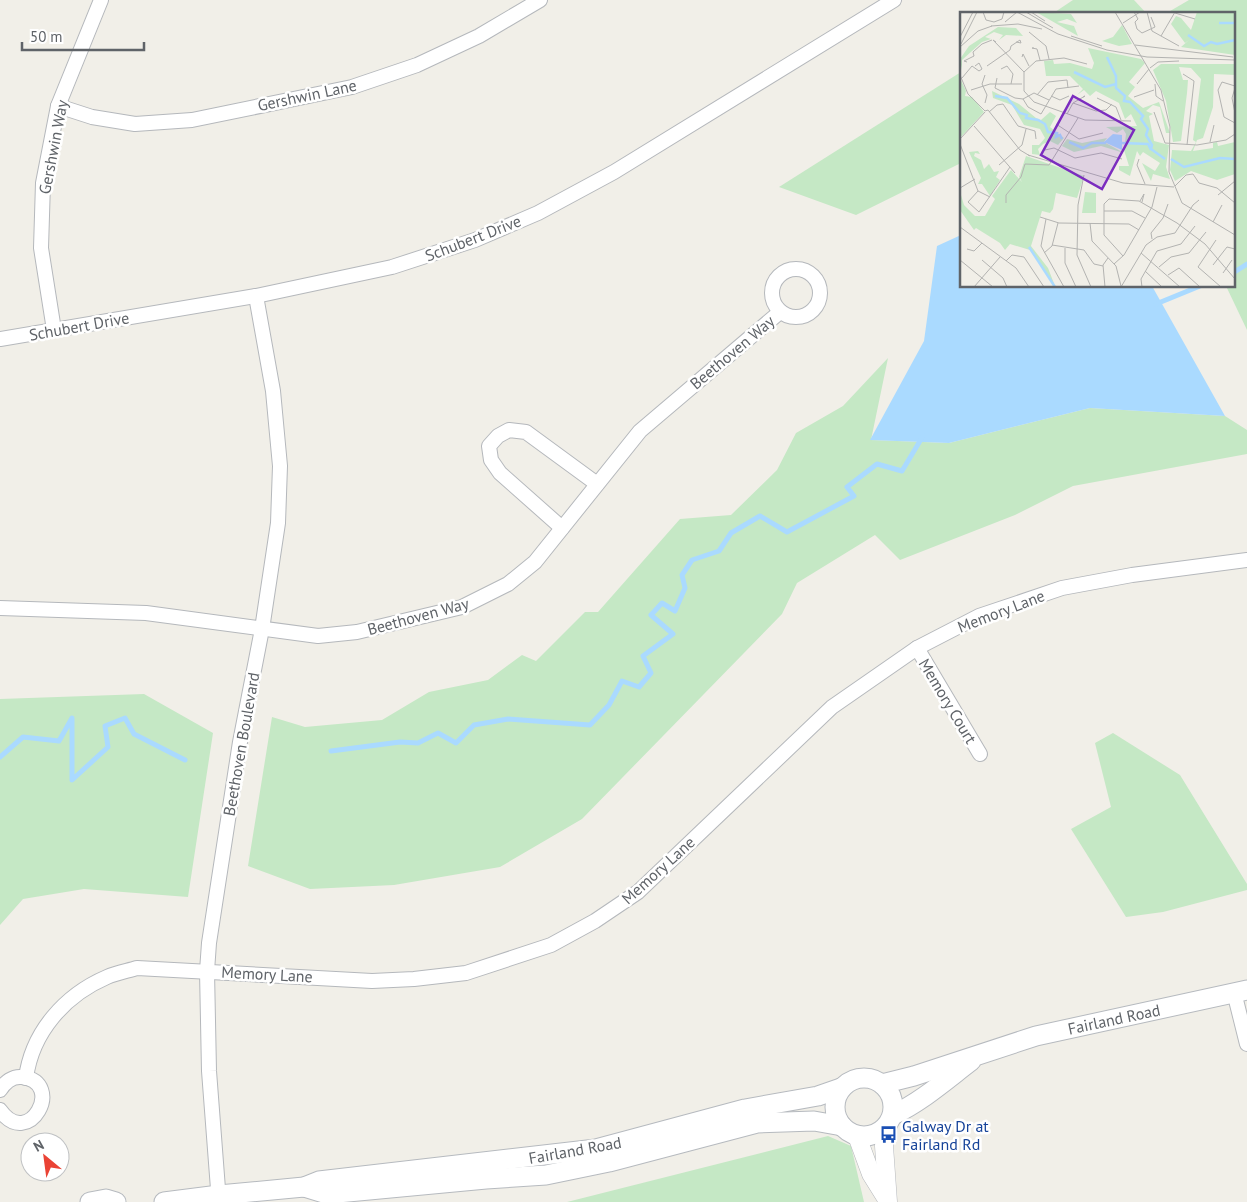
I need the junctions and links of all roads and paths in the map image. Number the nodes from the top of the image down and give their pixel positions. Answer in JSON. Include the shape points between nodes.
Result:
{"nodes":[{"id":1,"x":100,"y":0,"type":"edge"},
{"id":2,"x":540,"y":0,"type":"edge"},
{"id":3,"x":894,"y":0,"type":"edge"},
{"id":4,"x":58,"y":106,"type":"junction"},
{"id":5,"x":256,"y":296,"type":"junction"},
{"id":6,"x":780,"y":312,"type":"dead end"},
{"id":7,"x":54,"y":330,"type":"junction"},
{"id":8,"x":0,"y":340,"type":"edge"},
{"id":9,"x":596,"y":484,"type":"junction"},
{"id":10,"x":562,"y":528,"type":"junction"},
{"id":11,"x":1247,"y":560,"type":"edge"},
{"id":12,"x":0,"y":608,"type":"edge"},
{"id":13,"x":262,"y":629,"type":"junction"},
{"id":14,"x":917,"y":648,"type":"junction"},
{"id":15,"x":980,"y":754,"type":"dead end"},
{"id":16,"x":207,"y":971,"type":"junction"},
{"id":17,"x":1240,"y":991,"type":"edge"},
{"id":18,"x":1247,"y":1044,"type":"edge"},
{"id":19,"x":982,"y":1053,"type":"junction"},
{"id":20,"x":26,"y":1078,"type":"junction"},
{"id":21,"x":882,"y":1084,"type":"junction"},
{"id":22,"x":842,"y":1088,"type":"junction"},
{"id":23,"x":0,"y":1090,"type":"edge"},
{"id":24,"x":0,"y":1110,"type":"edge"},
{"id":25,"x":889,"y":1121,"type":"junction"},
{"id":26,"x":849,"y":1131,"type":"junction"},
{"id":27,"x":304,"y":1187,"type":"junction"},
{"id":28,"x":219,"y":1198,"type":"edge"},
{"id":29,"x":888,"y":1201,"type":"edge"},
{"id":30,"x":90,"y":1202,"type":"edge"},
{"id":31,"x":116,"y":1202,"type":"edge"},
{"id":32,"x":164,"y":1202,"type":"edge"}],
"edges":[{"from":1,"to":4,"type":"street","name":"Gershwin Way"},
{"from":2,"to":4,"type":"street","name":"Gershwin Lane","via":[[479,36],[417,65],[352,87],[192,120],[135,124],[92,117]]},
{"from":3,"to":5,"type":"street","name":"Schubert Drive","via":[[614,172],[538,213],[475,240],[392,268]]},
{"from":4,"to":7,"type":"street","name":"Gershwin Way","via":[[43,183],[41,248]]},
{"from":5,"to":7,"type":"street","name":"Schubert Drive"},
{"from":5,"to":13,"type":"street","name":"Beethoven Boulevard","via":[[273,391],[280,466],[278,523]]},
{"from":6,"to":9,"type":"street","name":"Beethoven Way","via":[[640,431]]},
{"from":7,"to":8,"type":"street","name":"Schubert Drive"},
{"from":9,"to":10,"type":"street","name":"Beethoven Way"},
{"from":9,"to":10,"type":"street","via":[[526,432],[509,430],[489,446],[491,460],[500,473]]},
{"from":10,"to":13,"type":"street","name":"Beethoven Way","via":[[535,562],[508,584],[462,607],[357,632],[318,636]]},
{"from":11,"to":14,"type":"street","name":"Memory Lane","via":[[1062,588],[979,616]]},
{"from":12,"to":13,"type":"street","name":"Beethoven Way","via":[[146,613]]},
{"from":13,"to":16,"type":"street","name":"Beethoven Boulevard","via":[[240,742],[208,943]]},
{"from":14,"to":15,"type":"street","name":"Memory Court"},
{"from":14,"to":16,"type":"street","name":"Memory Lane","via":[[832,706],[638,892],[551,945],[466,973],[414,979],[372,981]]},
{"from":16,"to":20,"type":"street","name":"Memory Lane","via":[[137,968],[108,976],[81,991],[58,1010],[41,1033],[28,1060]]},
{"from":16,"to":28,"type":"street","name":"Beethoven Boulevard","via":[[209,1071]]},
{"from":17,"to":18,"type":"street"},
{"from":17,"to":19,"type":"main road","name":"Fairland Road","via":[[1036,1036]]},
{"from":19,"to":21,"type":"main road","name":"Fairland Road"},
{"from":19,"to":25,"type":"main road","name":"Fairland Road"},
{"from":20,"to":23,"type":"street","via":[[10,1079]]},
{"from":20,"to":24,"type":"street","via":[[37,1084],[41,1091],[43,1099],[38,1113],[25,1122],[17,1122],[4,1116]]},
{"from":21,"to":22,"type":"main road","via":[[860,1078]]},
{"from":21,"to":25,"type":"main road","via":[[892,1096],[894,1106]]},
{"from":22,"to":26,"type":"main road","via":[[834,1108],[836,1117]]},
{"from":22,"to":27,"type":"main road","name":"Fairland Road","via":[[818,1096],[745,1108],[596,1149],[319,1181]]},
{"from":25,"to":26,"type":"main road","via":[[876,1134],[866,1137]]},
{"from":25,"to":29,"type":"street","via":[[884,1146]]},
{"from":26,"to":27,"type":"main road","name":"Fairland Road","via":[[814,1121],[757,1123],[546,1175],[327,1194]]},
{"from":26,"to":29,"type":"street"},
{"from":27,"to":28,"type":"main road","name":"Fairland Road"},
{"from":28,"to":32,"type":"main road","name":"Fairland Road"},
{"from":30,"to":31,"type":"main road","via":[[106,1199]]}]}
